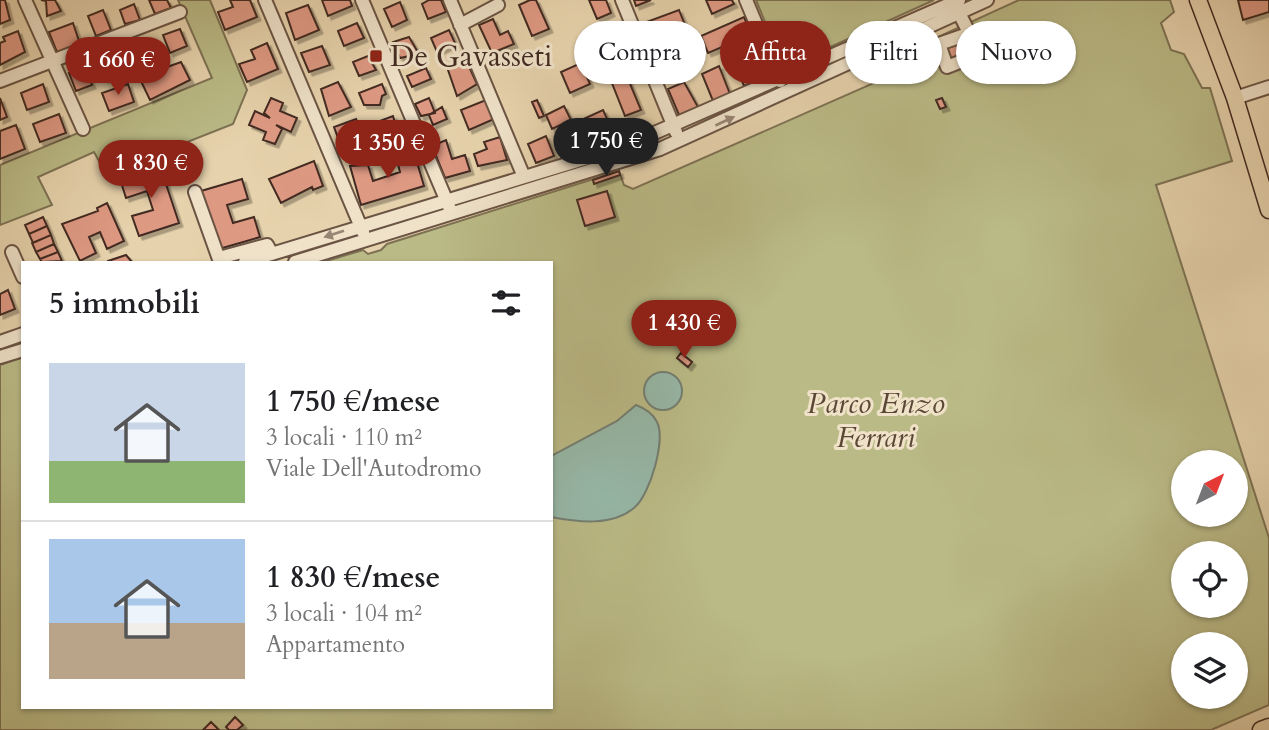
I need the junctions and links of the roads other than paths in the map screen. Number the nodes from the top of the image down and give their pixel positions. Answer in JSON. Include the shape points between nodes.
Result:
{"nodes":[{"id":1,"x":25,"y":0,"type":"edge"},
{"id":2,"x":265,"y":0,"type":"edge"},
{"id":3,"x":362,"y":0,"type":"edge"},
{"id":4,"x":450,"y":0,"type":"edge"},
{"id":5,"x":622,"y":0,"type":"edge"},
{"id":6,"x":746,"y":0,"type":"edge"},
{"id":7,"x":987,"y":0,"type":"edge"},
{"id":8,"x":1199,"y":4,"type":"edge"},
{"id":9,"x":498,"y":5,"type":"dead end"},
{"id":10,"x":959,"y":7,"type":"edge"},
{"id":11,"x":180,"y":12,"type":"dead end"},
{"id":12,"x":755,"y":21,"type":"edge"},
{"id":13,"x":460,"y":25,"type":"junction"},
{"id":14,"x":53,"y":61,"type":"junction"},
{"id":15,"x":831,"y":66,"type":"edge"},
{"id":16,"x":0,"y":81,"type":"edge"},
{"id":17,"x":773,"y":84,"type":"edge"},
{"id":18,"x":792,"y":84,"type":"edge"},
{"id":19,"x":1269,"y":87,"type":"edge"},
{"id":20,"x":1234,"y":99,"type":"junction"},
{"id":21,"x":673,"y":126,"type":"junction"},
{"id":22,"x":83,"y":129,"type":"dead end"},
{"id":23,"x":680,"y":142,"type":"junction"},
{"id":24,"x":623,"y":155,"type":"junction"},
{"id":25,"x":524,"y":177,"type":"junction"},
{"id":26,"x":1265,"y":186,"type":"edge"},
{"id":27,"x":195,"y":192,"type":"dead end"},
{"id":28,"x":449,"y":207,"type":"junction"},
{"id":29,"x":1269,"y":210,"type":"edge"},
{"id":30,"x":360,"y":226,"type":"junction"},
{"id":31,"x":365,"y":239,"type":"junction"},
{"id":32,"x":12,"y":252,"type":"dead end"},
{"id":33,"x":272,"y":254,"type":"junction"},
{"id":34,"x":220,"y":260,"type":"edge"},
{"id":35,"x":248,"y":261,"type":"edge"},
{"id":36,"x":298,"y":261,"type":"edge"},
{"id":37,"x":21,"y":272,"type":"edge"},
{"id":38,"x":21,"y":335,"type":"edge"},
{"id":39,"x":0,"y":342,"type":"edge"},
{"id":40,"x":21,"y":351,"type":"edge"},
{"id":41,"x":0,"y":357,"type":"edge"},
{"id":42,"x":1269,"y":727,"type":"edge"},
{"id":43,"x":1262,"y":730,"type":"edge"}],
"edges":[{"from":1,"to":14,"type":"street"},
{"from":2,"to":30,"type":"street"},
{"from":3,"to":28,"type":"street"},
{"from":4,"to":13,"type":"street"},
{"from":5,"to":21,"type":"street"},
{"from":6,"to":12,"type":"street"},
{"from":7,"to":10,"type":"street"},
{"from":8,"to":20,"type":"main road"},
{"from":9,"to":13,"type":"street"},
{"from":10,"to":15,"type":"street"},
{"from":11,"to":14,"type":"street"},
{"from":13,"to":25,"type":"street"},
{"from":14,"to":16,"type":"street"},
{"from":14,"to":22,"type":"street"},
{"from":17,"to":21,"type":"street"},
{"from":23,"to":18,"type":"street","one_way":true},
{"from":19,"to":20,"type":"street"},
{"from":20,"to":26,"type":"main road"},
{"from":21,"to":23,"type":"street"},
{"from":21,"to":24,"type":"street"},
{"from":23,"to":24,"type":"street"},
{"from":24,"to":25,"type":"street"},
{"from":24,"to":28,"type":"street"},
{"from":25,"to":28,"type":"street"},
{"from":26,"to":29,"type":"main road"},
{"from":27,"to":34,"type":"street"},
{"from":28,"to":30,"type":"street"},
{"from":28,"to":31,"type":"street"},
{"from":30,"to":31,"type":"street"},
{"from":30,"to":33,"type":"street","one_way":true},
{"from":31,"to":36,"type":"street"},
{"from":32,"to":37,"type":"street"},
{"from":33,"to":34,"type":"street","via":[[267,245]]},
{"from":33,"to":35,"type":"street"},
{"from":38,"to":39,"type":"street"},
{"from":40,"to":41,"type":"street"},
{"from":42,"to":43,"type":"main road"}]}
